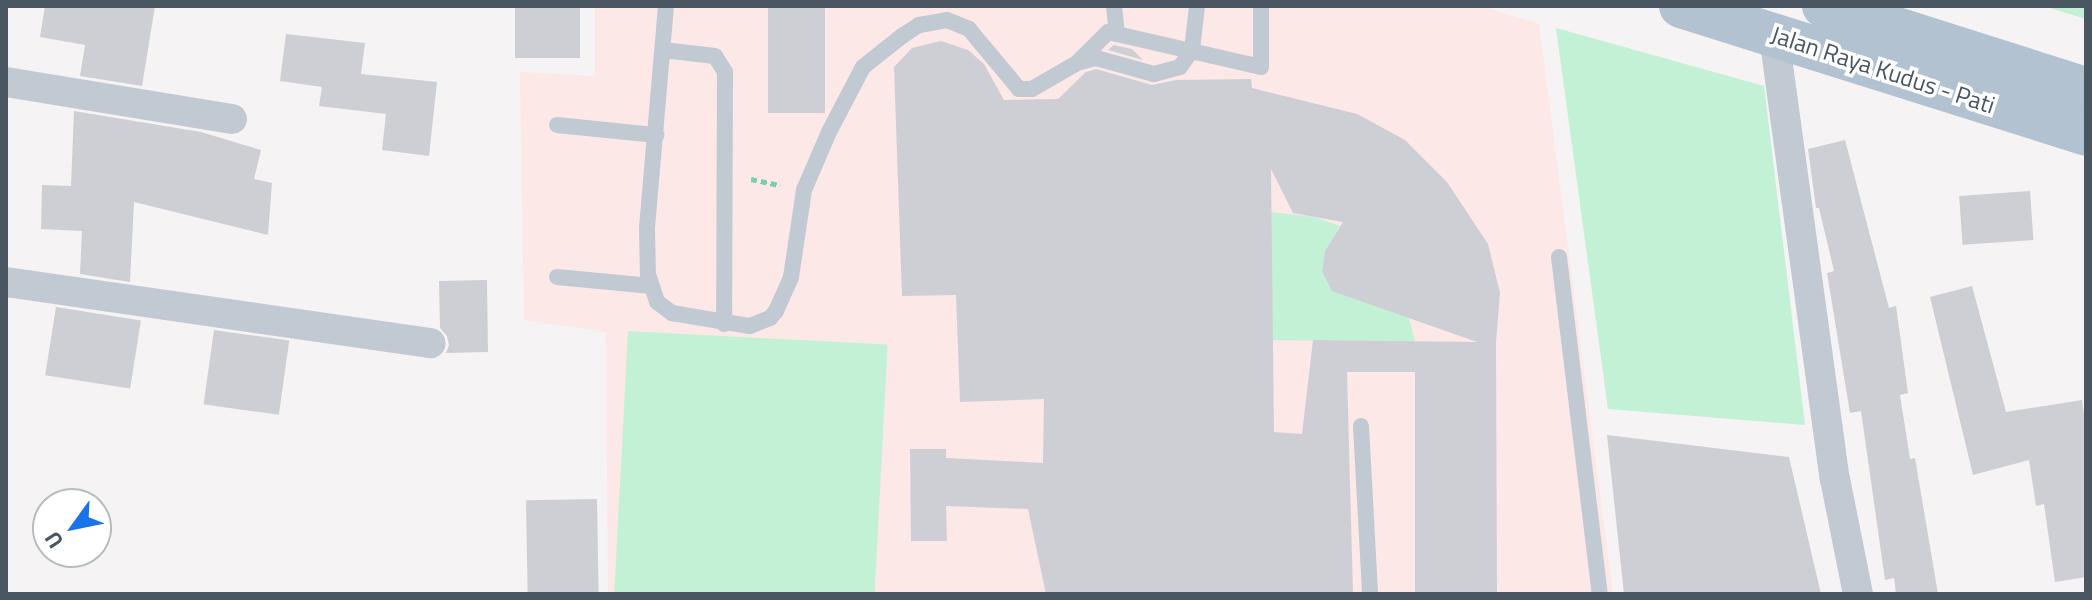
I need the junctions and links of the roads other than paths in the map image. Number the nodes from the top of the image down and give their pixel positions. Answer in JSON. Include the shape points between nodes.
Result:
{"nodes":[{"id":1,"x":666,"y":6,"type":"edge"},
{"id":2,"x":1114,"y":6,"type":"edge"},
{"id":3,"x":1197,"y":6,"type":"edge"},
{"id":4,"x":1261,"y":6,"type":"edge"},
{"id":5,"x":1681,"y":6,"type":"edge"},
{"id":6,"x":1824,"y":6,"type":"edge"},
{"id":7,"x":1117,"y":33,"type":"junction"},
{"id":8,"x":1774,"y":36,"type":"junction"},
{"id":9,"x":663,"y":50,"type":"junction"},
{"id":10,"x":1192,"y":50,"type":"junction"},
{"id":11,"x":1077,"y":63,"type":"junction"},
{"id":12,"x":6,"y":82,"type":"edge"},
{"id":13,"x":2086,"y":89,"type":"edge"},
{"id":14,"x":232,"y":119,"type":"dead end"},
{"id":15,"x":557,"y":125,"type":"dead end"},
{"id":16,"x":2086,"y":134,"type":"edge"},
{"id":17,"x":656,"y":135,"type":"junction"},
{"id":18,"x":1559,"y":257,"type":"dead end"},
{"id":19,"x":557,"y":277,"type":"dead end"},
{"id":20,"x":6,"y":282,"type":"edge"},
{"id":21,"x":652,"y":286,"type":"junction"},
{"id":22,"x":724,"y":324,"type":"junction"},
{"id":23,"x":431,"y":343,"type":"dead end"},
{"id":24,"x":1361,"y":426,"type":"dead end"},
{"id":25,"x":1370,"y":594,"type":"edge"},
{"id":26,"x":1600,"y":594,"type":"edge"},
{"id":27,"x":1858,"y":594,"type":"edge"}],
"edges":[{"from":1,"to":9,"type":"lane"},
{"from":2,"to":7,"type":"lane"},
{"from":3,"to":10,"type":"lane"},
{"from":4,"to":10,"type":"lane","via":[[1261,67]]},
{"from":5,"to":8,"type":"main road","name":"Jalan Raya Kudus - Pati"},
{"from":6,"to":13,"type":"main road","name":"Jalan Raya Kudus - Pati"},
{"from":7,"to":10,"type":"lane"},
{"from":7,"to":11,"type":"lane","via":[[1099,37]]},
{"from":8,"to":16,"type":"main road","name":"Jalan Raya Kudus - Pati"},
{"from":8,"to":27,"type":"street","via":[[1835,479]]},
{"from":9,"to":17,"type":"lane"},
{"from":9,"to":22,"type":"lane","via":[[715,56],[723,66]]},
{"from":10,"to":11,"type":"lane","via":[[1168,73],[1096,58]]},
{"from":11,"to":22,"type":"lane","via":[[1032,89],[1019,89],[969,29],[947,20],[919,25],[863,67],[829,132],[804,190],[791,277],[776,311],[750,326]]},
{"from":12,"to":14,"type":"street"},
{"from":15,"to":17,"type":"lane"},
{"from":17,"to":21,"type":"lane","via":[[646,260]]},
{"from":18,"to":26,"type":"lane"},
{"from":19,"to":21,"type":"lane"},
{"from":20,"to":23,"type":"street"},
{"from":21,"to":22,"type":"lane","via":[[657,302],[672,313]]},
{"from":24,"to":25,"type":"lane"}]}
